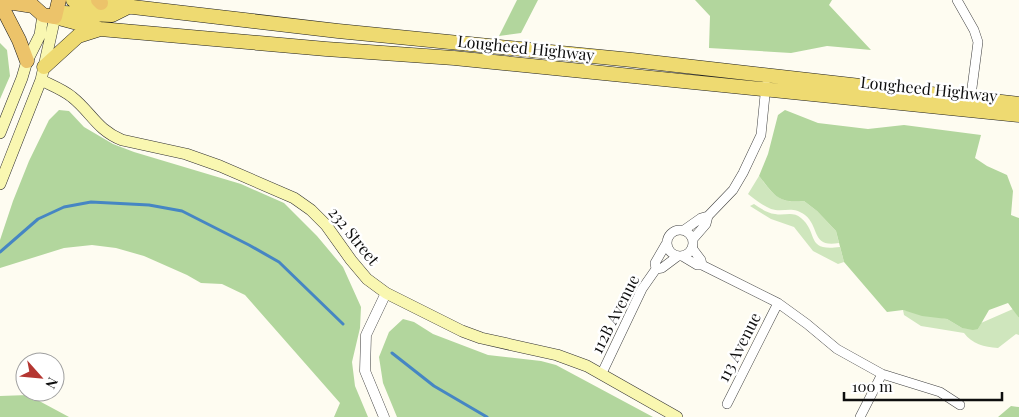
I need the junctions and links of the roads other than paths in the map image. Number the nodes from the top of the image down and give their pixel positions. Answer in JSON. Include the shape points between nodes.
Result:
{"nodes":[{"id":1,"x":73,"y":0,"type":"edge"},
{"id":2,"x":957,"y":0,"type":"edge"},
{"id":3,"x":0,"y":2,"type":"edge"},
{"id":4,"x":99,"y":2,"type":"edge"},
{"id":5,"x":129,"y":7,"type":"junction"},
{"id":6,"x":47,"y":8,"type":"edge"},
{"id":7,"x":100,"y":29,"type":"junction"},
{"id":8,"x":27,"y":61,"type":"junction"},
{"id":9,"x":43,"y":74,"type":"junction"},
{"id":10,"x":767,"y":75,"type":"junction"},
{"id":11,"x":766,"y":90,"type":"junction"},
{"id":12,"x":969,"y":104,"type":"junction"},
{"id":13,"x":1019,"y":104,"type":"edge"},
{"id":14,"x":1019,"y":115,"type":"edge"},
{"id":15,"x":0,"y":133,"type":"edge"},
{"id":16,"x":0,"y":184,"type":"edge"},
{"id":17,"x":708,"y":216,"type":"junction"},
{"id":18,"x":684,"y":230,"type":"junction"},
{"id":19,"x":692,"y":243,"type":"junction"},
{"id":20,"x":666,"y":244,"type":"junction"},
{"id":21,"x":680,"y":256,"type":"junction"},
{"id":22,"x":702,"y":265,"type":"junction"},
{"id":23,"x":656,"y":268,"type":"junction"},
{"id":24,"x":386,"y":293,"type":"junction"},
{"id":25,"x":778,"y":303,"type":"junction"},
{"id":26,"x":602,"y":374,"type":"junction"},
{"id":27,"x":882,"y":374,"type":"junction"},
{"id":28,"x":727,"y":404,"type":"dead end"},
{"id":29,"x":960,"y":405,"type":"dead end"},
{"id":30,"x":384,"y":417,"type":"edge"},
{"id":31,"x":677,"y":417,"type":"edge"},
{"id":32,"x":860,"y":417,"type":"edge"}],
"edges":[{"from":1,"to":4,"type":"main road","name":"Lougheed Highway"},
{"from":2,"to":12,"type":"street","via":[[978,42]]},
{"from":3,"to":6,"type":"highway","name":"Lougheed Highway"},
{"from":3,"to":8,"type":"highway"},
{"from":4,"to":5,"type":"main road","name":"Lougheed Highway"},
{"from":5,"to":6,"type":"main road","via":[[112,15]]},
{"from":5,"to":10,"type":"main road","name":"Lougheed Highway"},
{"from":6,"to":7,"type":"main road","name":"Lougheed Highway"},
{"from":6,"to":8,"type":"main road","via":[[40,34]]},
{"from":6,"to":9,"type":"main road"},
{"from":7,"to":9,"type":"main road","via":[[78,36]]},
{"from":7,"to":11,"type":"main road","name":"Lougheed Highway","via":[[454,58]]},
{"from":8,"to":15,"type":"main road"},
{"from":9,"to":16,"type":"main road"},
{"from":9,"to":24,"type":"main road","name":"232 Street","via":[[113,137],[186,154],[294,198],[326,225],[367,279]]},
{"from":10,"to":11,"type":"street"},
{"from":10,"to":12,"type":"main road","name":"Lougheed Highway"},
{"from":11,"to":12,"type":"main road","name":"Lougheed Highway"},
{"from":11,"to":17,"type":"street","via":[[761,135],[733,190]]},
{"from":12,"to":13,"type":"main road","name":"Lougheed Highway"},
{"from":12,"to":14,"type":"main road","name":"Lougheed Highway"},
{"from":17,"to":18,"type":"street"},
{"from":17,"to":19,"type":"street"},
{"from":18,"to":19,"type":"street","via":[[691,235]]},
{"from":18,"to":20,"type":"street","via":[[672,232]]},
{"from":19,"to":21,"type":"street","via":[[686,254]]},
{"from":19,"to":22,"type":"street"},
{"from":20,"to":21,"type":"street","via":[[670,252]]},
{"from":20,"to":23,"type":"street","name":"112B Avenue","via":[[655,263]]},
{"from":21,"to":22,"type":"street"},
{"from":21,"to":23,"type":"street","name":"112B Avenue","via":[[662,268]]},
{"from":22,"to":25,"type":"street"},
{"from":23,"to":26,"type":"street","name":"112B Avenue","via":[[642,289]]},
{"from":24,"to":26,"type":"main road","name":"232 Street","via":[[462,331],[574,360]]},
{"from":24,"to":30,"type":"street","via":[[366,336],[366,370]]},
{"from":25,"to":27,"type":"street","via":[[837,350]]},
{"from":25,"to":28,"type":"street","name":"113 Avenue"},
{"from":26,"to":31,"type":"main road","name":"232 Street"},
{"from":27,"to":29,"type":"street","via":[[940,392]]},
{"from":27,"to":32,"type":"street"}]}
